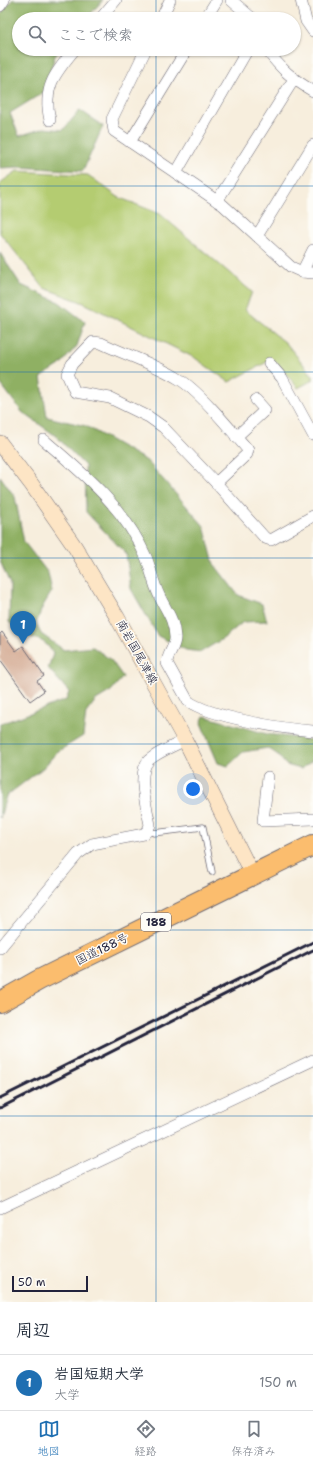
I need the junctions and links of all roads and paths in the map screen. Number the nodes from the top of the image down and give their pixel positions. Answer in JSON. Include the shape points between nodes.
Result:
{"nodes":[{"id":1,"x":4,"y":0,"type":"edge"},
{"id":2,"x":116,"y":0,"type":"edge"},
{"id":3,"x":170,"y":0,"type":"edge"},
{"id":4,"x":217,"y":0,"type":"edge"},
{"id":5,"x":231,"y":0,"type":"edge"},
{"id":6,"x":301,"y":0,"type":"edge"},
{"id":7,"x":0,"y":6,"type":"edge"},
{"id":8,"x":106,"y":12,"type":"edge"},
{"id":9,"x":164,"y":12,"type":"edge"},
{"id":10,"x":209,"y":12,"type":"edge"},
{"id":11,"x":245,"y":12,"type":"edge"},
{"id":12,"x":313,"y":31,"type":"edge"},
{"id":13,"x":69,"y":56,"type":"edge"},
{"id":14,"x":143,"y":56,"type":"edge"},
{"id":15,"x":183,"y":56,"type":"edge"},
{"id":16,"x":244,"y":56,"type":"edge"},
{"id":17,"x":271,"y":56,"type":"edge"},
{"id":18,"x":294,"y":79,"type":"junction"},
{"id":19,"x":313,"y":91,"type":"edge"},
{"id":20,"x":50,"y":120,"type":"dead end"},
{"id":21,"x":130,"y":142,"type":"junction"},
{"id":22,"x":313,"y":144,"type":"edge"},
{"id":23,"x":176,"y":173,"type":"junction"},
{"id":24,"x":217,"y":201,"type":"junction"},
{"id":25,"x":257,"y":236,"type":"junction"},
{"id":26,"x":313,"y":250,"type":"edge"},
{"id":27,"x":302,"y":272,"type":"junction"},
{"id":28,"x":313,"y":273,"type":"edge"},
{"id":29,"x":269,"y":363,"type":"dead end"},
{"id":30,"x":256,"y":400,"type":"dead end"},
{"id":31,"x":313,"y":435,"type":"edge"},
{"id":32,"x":236,"y":437,"type":"junction"},
{"id":33,"x":44,"y":440,"type":"dead end"},
{"id":34,"x":0,"y":443,"type":"edge"},
{"id":35,"x":216,"y":483,"type":"junction"},
{"id":36,"x":313,"y":516,"type":"edge"},
{"id":37,"x":313,"y":731,"type":"edge"},
{"id":38,"x":185,"y":740,"type":"junction"},
{"id":39,"x":268,"y":777,"type":"dead end"},
{"id":40,"x":313,"y":819,"type":"edge"},
{"id":41,"x":148,"y":830,"type":"junction"},
{"id":42,"x":313,"y":845,"type":"edge"},
{"id":43,"x":212,"y":872,"type":"dead end"},
{"id":44,"x":252,"y":874,"type":"junction"},
{"id":45,"x":0,"y":948,"type":"edge"},
{"id":46,"x":0,"y":1002,"type":"edge"},
{"id":47,"x":313,"y":1060,"type":"edge"},
{"id":48,"x":0,"y":1208,"type":"edge"}],
"edges":[{"from":1,"to":7,"type":"street"},
{"from":2,"to":8,"type":"street"},
{"from":3,"to":9,"type":"street"},
{"from":4,"to":10,"type":"street"},
{"from":5,"to":11,"type":"street"},
{"from":6,"to":12,"type":"street","via":[[306,21]]},
{"from":13,"to":20,"type":"street","via":[[54,74],[50,84]]},
{"from":14,"to":21,"type":"street","via":[[112,119],[114,131]]},
{"from":15,"to":21,"type":"street"},
{"from":16,"to":23,"type":"street"},
{"from":17,"to":18,"type":"street","via":[[279,67]]},
{"from":18,"to":19,"type":"street"},
{"from":18,"to":24,"type":"street"},
{"from":21,"to":23,"type":"street"},
{"from":22,"to":25,"type":"street"},
{"from":23,"to":24,"type":"street"},
{"from":24,"to":25,"type":"street"},
{"from":25,"to":27,"type":"street","via":[[292,267]]},
{"from":26,"to":27,"type":"street"},
{"from":27,"to":28,"type":"street"},
{"from":29,"to":31,"type":"street","via":[[282,378]]},
{"from":30,"to":32,"type":"street","via":[[265,410]]},
{"from":32,"to":35,"type":"street","via":[[248,450],[247,454]]},
{"from":32,"to":35,"type":"street","via":[[180,379],[100,343],[93,342],[66,374],[75,392],[110,398],[149,417],[163,427]]},
{"from":33,"to":37,"type":"street","via":[[113,503],[146,557],[158,595],[172,618],[176,639],[167,657],[167,663],[188,701],[232,717]]},
{"from":34,"to":38,"type":"main road","name":"南岩国尾津線","via":[[76,547],[118,617]]},
{"from":35,"to":36,"type":"street","via":[[265,538],[271,540]]},
{"from":38,"to":41,"type":"street","via":[[151,759],[143,769],[142,779],[150,824]]},
{"from":38,"to":44,"type":"main road","name":"南岩国尾津線"},
{"from":39,"to":40,"type":"street","via":[[263,820]]},
{"from":41,"to":43,"type":"lane","via":[[154,833],[202,827]]},
{"from":41,"to":45,"type":"street","via":[[144,834],[92,844],[78,854]]},
{"from":42,"to":44,"type":"highway","name":"国道188号","number":"188"},
{"from":44,"to":46,"type":"highway","name":"国道188号","number":"188"},
{"from":47,"to":48,"type":"street"}]}
